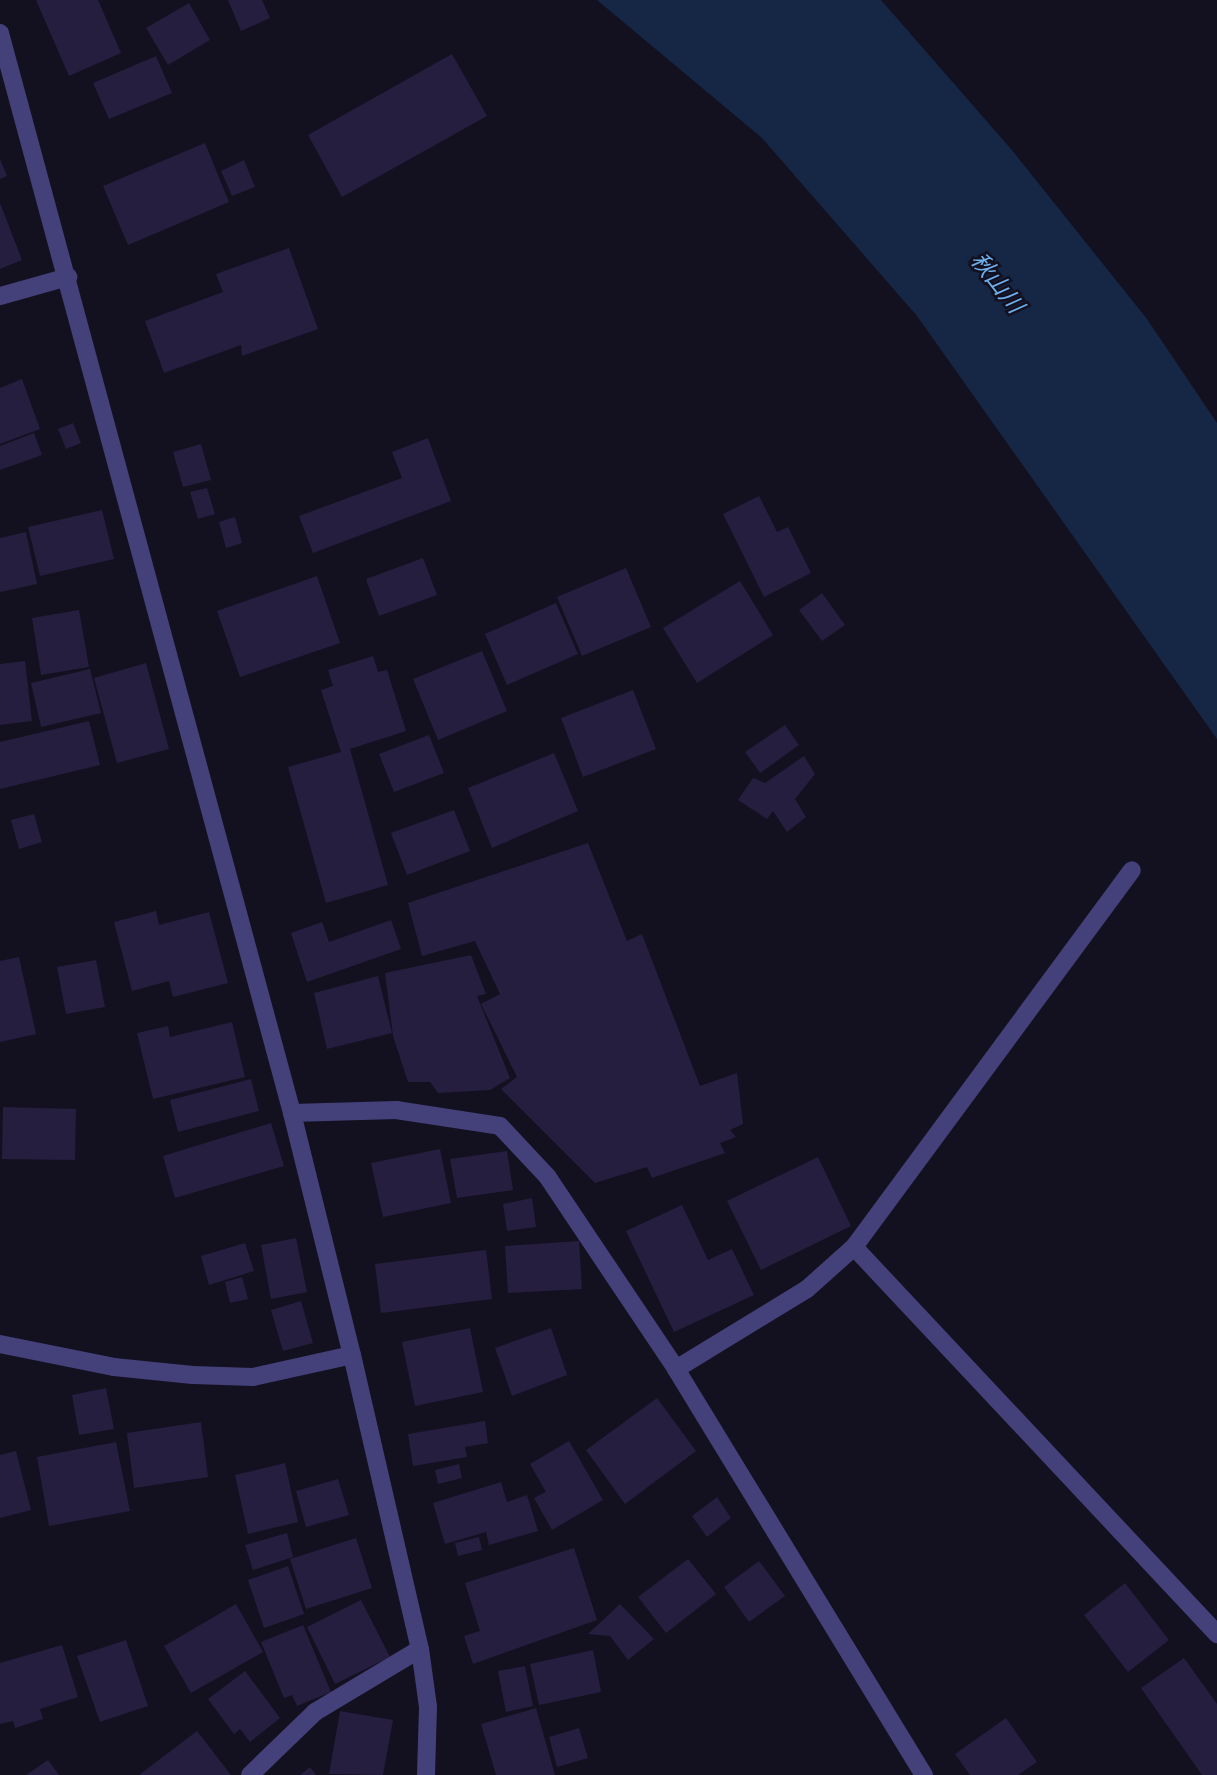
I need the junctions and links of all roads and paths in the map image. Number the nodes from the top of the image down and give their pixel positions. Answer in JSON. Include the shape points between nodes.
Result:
{"nodes":[{"id":1,"x":0,"y":33,"type":"edge"},
{"id":2,"x":68,"y":277,"type":"junction"},
{"id":3,"x":0,"y":296,"type":"edge"},
{"id":4,"x":1132,"y":870,"type":"dead end"},
{"id":5,"x":292,"y":1113,"type":"junction"},
{"id":6,"x":854,"y":1247,"type":"junction"},
{"id":7,"x":0,"y":1344,"type":"edge"},
{"id":8,"x":352,"y":1355,"type":"junction"},
{"id":9,"x":676,"y":1369,"type":"junction"},
{"id":10,"x":1217,"y":1634,"type":"edge"},
{"id":11,"x":420,"y":1650,"type":"junction"},
{"id":12,"x":250,"y":1775,"type":"edge"},
{"id":13,"x":426,"y":1775,"type":"edge"},
{"id":14,"x":925,"y":1775,"type":"edge"}],
"edges":[{"from":1,"to":2,"type":"street"},
{"from":2,"to":3,"type":"street"},
{"from":2,"to":5,"type":"street"},
{"from":4,"to":6,"type":"street"},
{"from":5,"to":8,"type":"street"},
{"from":5,"to":9,"type":"street","via":[[396,1110],[500,1126],[547,1175]]},
{"from":6,"to":9,"type":"street","via":[[807,1289]]},
{"from":6,"to":10,"type":"street"},
{"from":7,"to":8,"type":"street","via":[[114,1367],[253,1377]]},
{"from":8,"to":11,"type":"street"},
{"from":9,"to":14,"type":"street"},
{"from":11,"to":12,"type":"street","via":[[315,1712]]},
{"from":11,"to":13,"type":"street","via":[[428,1707]]}]}
